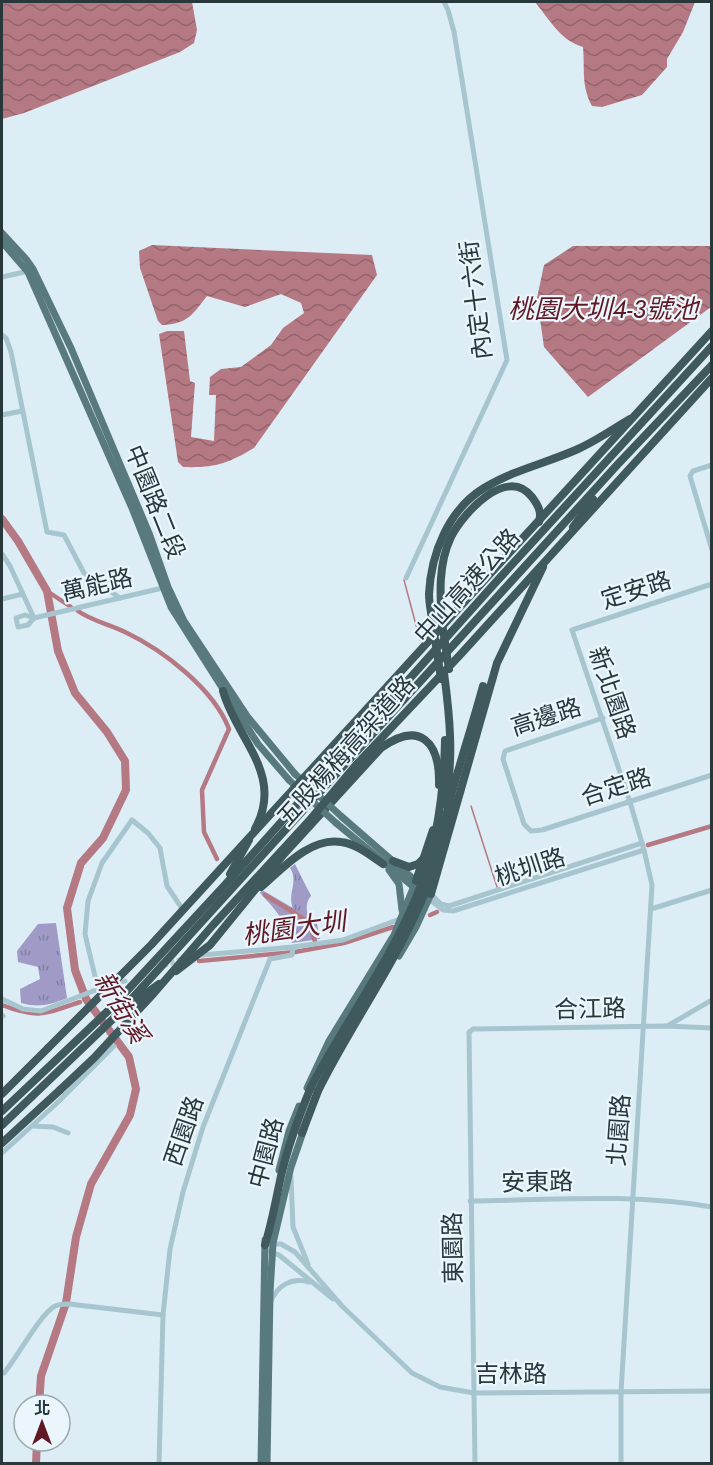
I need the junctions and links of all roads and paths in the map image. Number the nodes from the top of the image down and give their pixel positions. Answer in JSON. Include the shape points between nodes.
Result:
{"nodes":[{"id":1,"x":444,"y":2,"type":"edge"},
{"id":2,"x":2,"y":232,"type":"edge"},
{"id":3,"x":7,"y":244,"type":"edge"},
{"id":4,"x":31,"y":270,"type":"junction"},
{"id":5,"x":2,"y":277,"type":"edge"},
{"id":6,"x":711,"y":331,"type":"edge"},
{"id":7,"x":2,"y":335,"type":"edge"},
{"id":8,"x":711,"y":346,"type":"edge"},
{"id":9,"x":711,"y":364,"type":"edge"},
{"id":10,"x":711,"y":378,"type":"edge"},
{"id":11,"x":670,"y":392,"type":"junction"},
{"id":12,"x":22,"y":411,"type":"junction"},
{"id":13,"x":2,"y":415,"type":"edge"},
{"id":14,"x":618,"y":464,"type":"junction"},
{"id":15,"x":711,"y":465,"type":"edge"},
{"id":16,"x":711,"y":550,"type":"edge"},
{"id":17,"x":2,"y":554,"type":"edge"},
{"id":18,"x":543,"y":567,"type":"junction"},
{"id":19,"x":406,"y":578,"type":"dead end"},
{"id":20,"x":496,"y":582,"type":"junction"},
{"id":21,"x":711,"y":584,"type":"edge"},
{"id":22,"x":165,"y":588,"type":"junction"},
{"id":23,"x":23,"y":594,"type":"junction"},
{"id":24,"x":120,"y":598,"type":"junction"},
{"id":25,"x":2,"y":599,"type":"edge"},
{"id":26,"x":438,"y":625,"type":"junction"},
{"id":27,"x":572,"y":630,"type":"joint"},
{"id":28,"x":444,"y":674,"type":"junction"},
{"id":29,"x":223,"y":690,"type":"junction"},
{"id":30,"x":603,"y":718,"type":"junction"},
{"id":31,"x":711,"y":775,"type":"edge"},
{"id":32,"x":450,"y":776,"type":"junction"},
{"id":33,"x":292,"y":777,"type":"junction"},
{"id":34,"x":630,"y":802,"type":"junction"},
{"id":35,"x":435,"y":818,"type":"junction"},
{"id":36,"x":451,"y":822,"type":"junction"},
{"id":37,"x":531,"y":831,"type":"joint"},
{"id":38,"x":643,"y":846,"type":"junction"},
{"id":39,"x":428,"y":847,"type":"junction"},
{"id":40,"x":376,"y":854,"type":"junction"},
{"id":41,"x":393,"y":861,"type":"junction"},
{"id":42,"x":383,"y":864,"type":"junction"},
{"id":43,"x":415,"y":884,"type":"junction"},
{"id":44,"x":224,"y":886,"type":"junction"},
{"id":45,"x":711,"y":890,"type":"edge"},
{"id":46,"x":426,"y":894,"type":"junction"},
{"id":47,"x":245,"y":901,"type":"junction"},
{"id":48,"x":651,"y":909,"type":"junction"},
{"id":49,"x":183,"y":910,"type":"dead end"},
{"id":50,"x":401,"y":916,"type":"junction"},
{"id":51,"x":400,"y":946,"type":"junction"},
{"id":52,"x":293,"y":947,"type":"junction"},
{"id":53,"x":201,"y":955,"type":"dead end"},
{"id":54,"x":392,"y":967,"type":"junction"},
{"id":55,"x":125,"y":981,"type":"dead end"},
{"id":56,"x":96,"y":990,"type":"junction"},
{"id":57,"x":2,"y":999,"type":"edge"},
{"id":58,"x":711,"y":1000,"type":"edge"},
{"id":59,"x":117,"y":1016,"type":"junction"},
{"id":60,"x":667,"y":1026,"type":"junction"},
{"id":61,"x":644,"y":1027,"type":"junction"},
{"id":62,"x":711,"y":1028,"type":"edge"},
{"id":63,"x":469,"y":1032,"type":"joint"},
{"id":64,"x":114,"y":1046,"type":"dead end"},
{"id":65,"x":314,"y":1089,"type":"junction"},
{"id":66,"x":2,"y":1094,"type":"edge"},
{"id":67,"x":2,"y":1111,"type":"edge"},
{"id":68,"x":2,"y":1125,"type":"edge"},
{"id":69,"x":32,"y":1126,"type":"junction"},
{"id":70,"x":68,"y":1133,"type":"dead end"},
{"id":71,"x":302,"y":1133,"type":"junction"},
{"id":72,"x":2,"y":1143,"type":"edge"},
{"id":73,"x":2,"y":1153,"type":"edge"},
{"id":74,"x":291,"y":1167,"type":"junction"},
{"id":75,"x":633,"y":1198,"type":"junction"},
{"id":76,"x":470,"y":1201,"type":"junction"},
{"id":77,"x":711,"y":1207,"type":"edge"},
{"id":78,"x":268,"y":1247,"type":"junction"},
{"id":79,"x":309,"y":1269,"type":"junction"},
{"id":80,"x":313,"y":1283,"type":"junction"},
{"id":81,"x":269,"y":1304,"type":"junction"},
{"id":82,"x":342,"y":1306,"type":"junction"},
{"id":83,"x":163,"y":1315,"type":"junction"},
{"id":84,"x":3,"y":1373,"type":"edge"},
{"id":85,"x":711,"y":1391,"type":"edge"},
{"id":86,"x":621,"y":1392,"type":"junction"},
{"id":87,"x":474,"y":1393,"type":"junction"},
{"id":88,"x":159,"y":1464,"type":"edge"},
{"id":89,"x":261,"y":1464,"type":"edge"},
{"id":90,"x":267,"y":1464,"type":"edge"},
{"id":91,"x":475,"y":1464,"type":"edge"},
{"id":92,"x":621,"y":1464,"type":"edge"}],
"edges":[{"from":1,"to":19,"type":"street","name":"內定十六街","via":[[462,80],[507,360]]},
{"from":2,"to":3,"type":"main road","name":"中園路二段"},
{"from":3,"to":4,"type":"main road","name":"中園路二段"},
{"from":4,"to":5,"type":"street"},
{"from":4,"to":22,"type":"main road","name":"中園路二段","via":[[71,348],[149,533]]},
{"from":6,"to":66,"type":"highway","name":"五股楊梅高架道路","bridge":true,"via":[[151,945]]},
{"from":7,"to":12,"type":"street","via":[[9,344]]},
{"from":8,"to":11,"type":"highway","name":"中山高速公路"},
{"from":9,"to":14,"type":"highway","name":"中山高速公路"},
{"from":10,"to":72,"type":"highway","name":"五股楊梅高架道路","bridge":true,"via":[[94,1058]]},
{"from":11,"to":20,"type":"highway","name":"中山高速公路"},
{"from":11,"to":26,"type":"highway","via":[[579,449],[483,489],[454,524],[445,542],[437,572]]},
{"from":12,"to":13,"type":"street"},
{"from":12,"to":24,"type":"street","via":[[46,532],[64,535],[84,573]]},
{"from":14,"to":18,"type":"highway"},
{"from":14,"to":59,"type":"highway","name":"中山高速公路"},
{"from":15,"to":16,"type":"street","via":[[693,471],[690,476]]},
{"from":17,"to":23,"type":"street"},
{"from":18,"to":36,"type":"highway","via":[[497,663]]},
{"from":18,"to":51,"type":"highway","bridge":true,"via":[[508,625],[483,686],[432,870]]},
{"from":20,"to":26,"type":"highway","via":[[540,520],[540,509],[527,491],[513,486],[482,498],[451,537],[442,567]]},
{"from":20,"to":44,"type":"highway","name":"中山高速公路"},
{"from":21,"to":27,"type":"street","name":"定安路"},
{"from":22,"to":24,"type":"street","name":"萬能路"},
{"from":22,"to":29,"type":"main road","name":"中園路二段","via":[[187,634]]},
{"from":22,"to":33,"type":"main road","name":"中園路二段","via":[[247,716]]},
{"from":23,"to":24,"type":"street","name":"萬能路","via":[[37,618]]},
{"from":23,"to":25,"type":"street"},
{"from":26,"to":28,"type":"highway","bridge":true},
{"from":26,"to":28,"type":"highway","bridge":true},
{"from":27,"to":30,"type":"street","name":"新北園路"},
{"from":28,"to":32,"type":"highway","via":[[450,721]]},
{"from":28,"to":36,"type":"highway","via":[[456,746]]},
{"from":28,"to":65,"type":"highway","bridge":true,"via":[[445,771],[433,848],[416,900],[326,1059]]},
{"from":29,"to":33,"type":"main road","name":"中園路二段","via":[[258,744]]},
{"from":29,"to":44,"type":"highway","via":[[256,757],[264,785],[262,815]]},
{"from":30,"to":34,"type":"street","name":"新北園路"},
{"from":30,"to":37,"type":"street","name":"高邊路","via":[[506,749],[503,759],[524,824]]},
{"from":31,"to":34,"type":"street","name":"合定路"},
{"from":32,"to":35,"type":"highway"},
{"from":32,"to":46,"type":"highway"},
{"from":33,"to":40,"type":"main road","bridge":true,"via":[[336,823]]},
{"from":33,"to":41,"type":"main road","bridge":true},
{"from":34,"to":37,"type":"street","name":"合定路"},
{"from":34,"to":38,"type":"street","name":"北園路"},
{"from":35,"to":39,"type":"highway"},
{"from":35,"to":47,"type":"highway","via":[[439,773],[434,748],[417,736],[400,737],[381,748]]},
{"from":36,"to":46,"type":"highway"},
{"from":38,"to":46,"type":"street","name":"桃圳路","via":[[449,906]]},
{"from":38,"to":48,"type":"street","name":"北園路","via":[[652,885]]},
{"from":39,"to":41,"type":"highway","via":[[423,859],[413,866]]},
{"from":39,"to":43,"type":"highway"},
{"from":40,"to":42,"type":"main road"},
{"from":40,"to":43,"type":"main road"},
{"from":41,"to":43,"type":"main road"},
{"from":42,"to":47,"type":"highway","via":[[341,842],[320,844],[305,851]]},
{"from":42,"to":50,"type":"main road","via":[[399,884]]},
{"from":43,"to":46,"type":"main road"},
{"from":43,"to":50,"type":"main road","name":"中園路"},
{"from":44,"to":67,"type":"highway","name":"中山高速公路","via":[[111,1008]]},
{"from":45,"to":48,"type":"street"},
{"from":46,"to":51,"type":"main road"},
{"from":46,"to":54,"type":"main road","name":"中園路","via":[[416,927]]},
{"from":47,"to":59,"type":"highway","via":[[210,945]]},
{"from":48,"to":61,"type":"street","name":"北園路"},
{"from":49,"to":56,"type":"street","via":[[167,886],[160,848],[132,820],[102,863],[88,901],[85,934]]},
{"from":50,"to":52,"type":"street","via":[[343,940]]},
{"from":50,"to":78,"type":"main road","name":"中園路","via":[[394,935],[315,1068],[289,1131]]},
{"from":51,"to":54,"type":"main road"},
{"from":51,"to":65,"type":"highway","bridge":true},
{"from":52,"to":53,"type":"street"},
{"from":52,"to":83,"type":"street","name":"西園路","via":[[292,955],[270,960],[203,1127],[170,1249]]},
{"from":54,"to":71,"type":"main road","name":"中園路","via":[[328,1076]]},
{"from":55,"to":56,"type":"street"},
{"from":56,"to":57,"type":"street","via":[[49,1009],[32,1011]]},
{"from":58,"to":60,"type":"street"},
{"from":59,"to":68,"type":"highway","name":"中山高速公路"},
{"from":60,"to":61,"type":"street","name":"合江路"},
{"from":60,"to":62,"type":"street","name":"合江路"},
{"from":61,"to":63,"type":"street","name":"合江路"},
{"from":61,"to":75,"type":"street","name":"北園路"},
{"from":63,"to":76,"type":"street","name":"東園路"},
{"from":64,"to":69,"type":"street"},
{"from":65,"to":71,"type":"highway"},
{"from":65,"to":78,"type":"highway","via":[[291,1140]]},
{"from":69,"to":70,"type":"street","via":[[53,1127]]},
{"from":69,"to":73,"type":"street"},
{"from":71,"to":74,"type":"main road","name":"中園路"},
{"from":74,"to":78,"type":"main road","name":"中園路"},
{"from":74,"to":79,"type":"street","via":[[293,1227]]},
{"from":75,"to":76,"type":"street","name":"安東路"},
{"from":75,"to":77,"type":"street","name":"安東路"},
{"from":75,"to":86,"type":"street","name":"北園路"},
{"from":76,"to":87,"type":"street","name":"東園路"},
{"from":78,"to":79,"type":"street","name":"吉林路","via":[[281,1244],[295,1252]]},
{"from":78,"to":80,"type":"street","name":"吉林路"},
{"from":78,"to":81,"type":"main road","name":"中園路"},
{"from":78,"to":89,"type":"main road","name":"中園路"},
{"from":79,"to":82,"type":"street","name":"吉林路"},
{"from":80,"to":81,"type":"street","via":[[291,1281],[276,1290]]},
{"from":80,"to":82,"type":"street","name":"吉林路"},
{"from":81,"to":90,"type":"main road","name":"中園路"},
{"from":82,"to":87,"type":"street","name":"吉林路","via":[[412,1373],[440,1387]]},
{"from":83,"to":84,"type":"street","via":[[58,1305],[26,1339]]},
{"from":83,"to":88,"type":"street","name":"西園路"},
{"from":85,"to":86,"type":"street","name":"吉林路"},
{"from":86,"to":87,"type":"street","name":"吉林路"},
{"from":86,"to":92,"type":"street","name":"北園路"},
{"from":87,"to":91,"type":"street","name":"東園路"}]}
